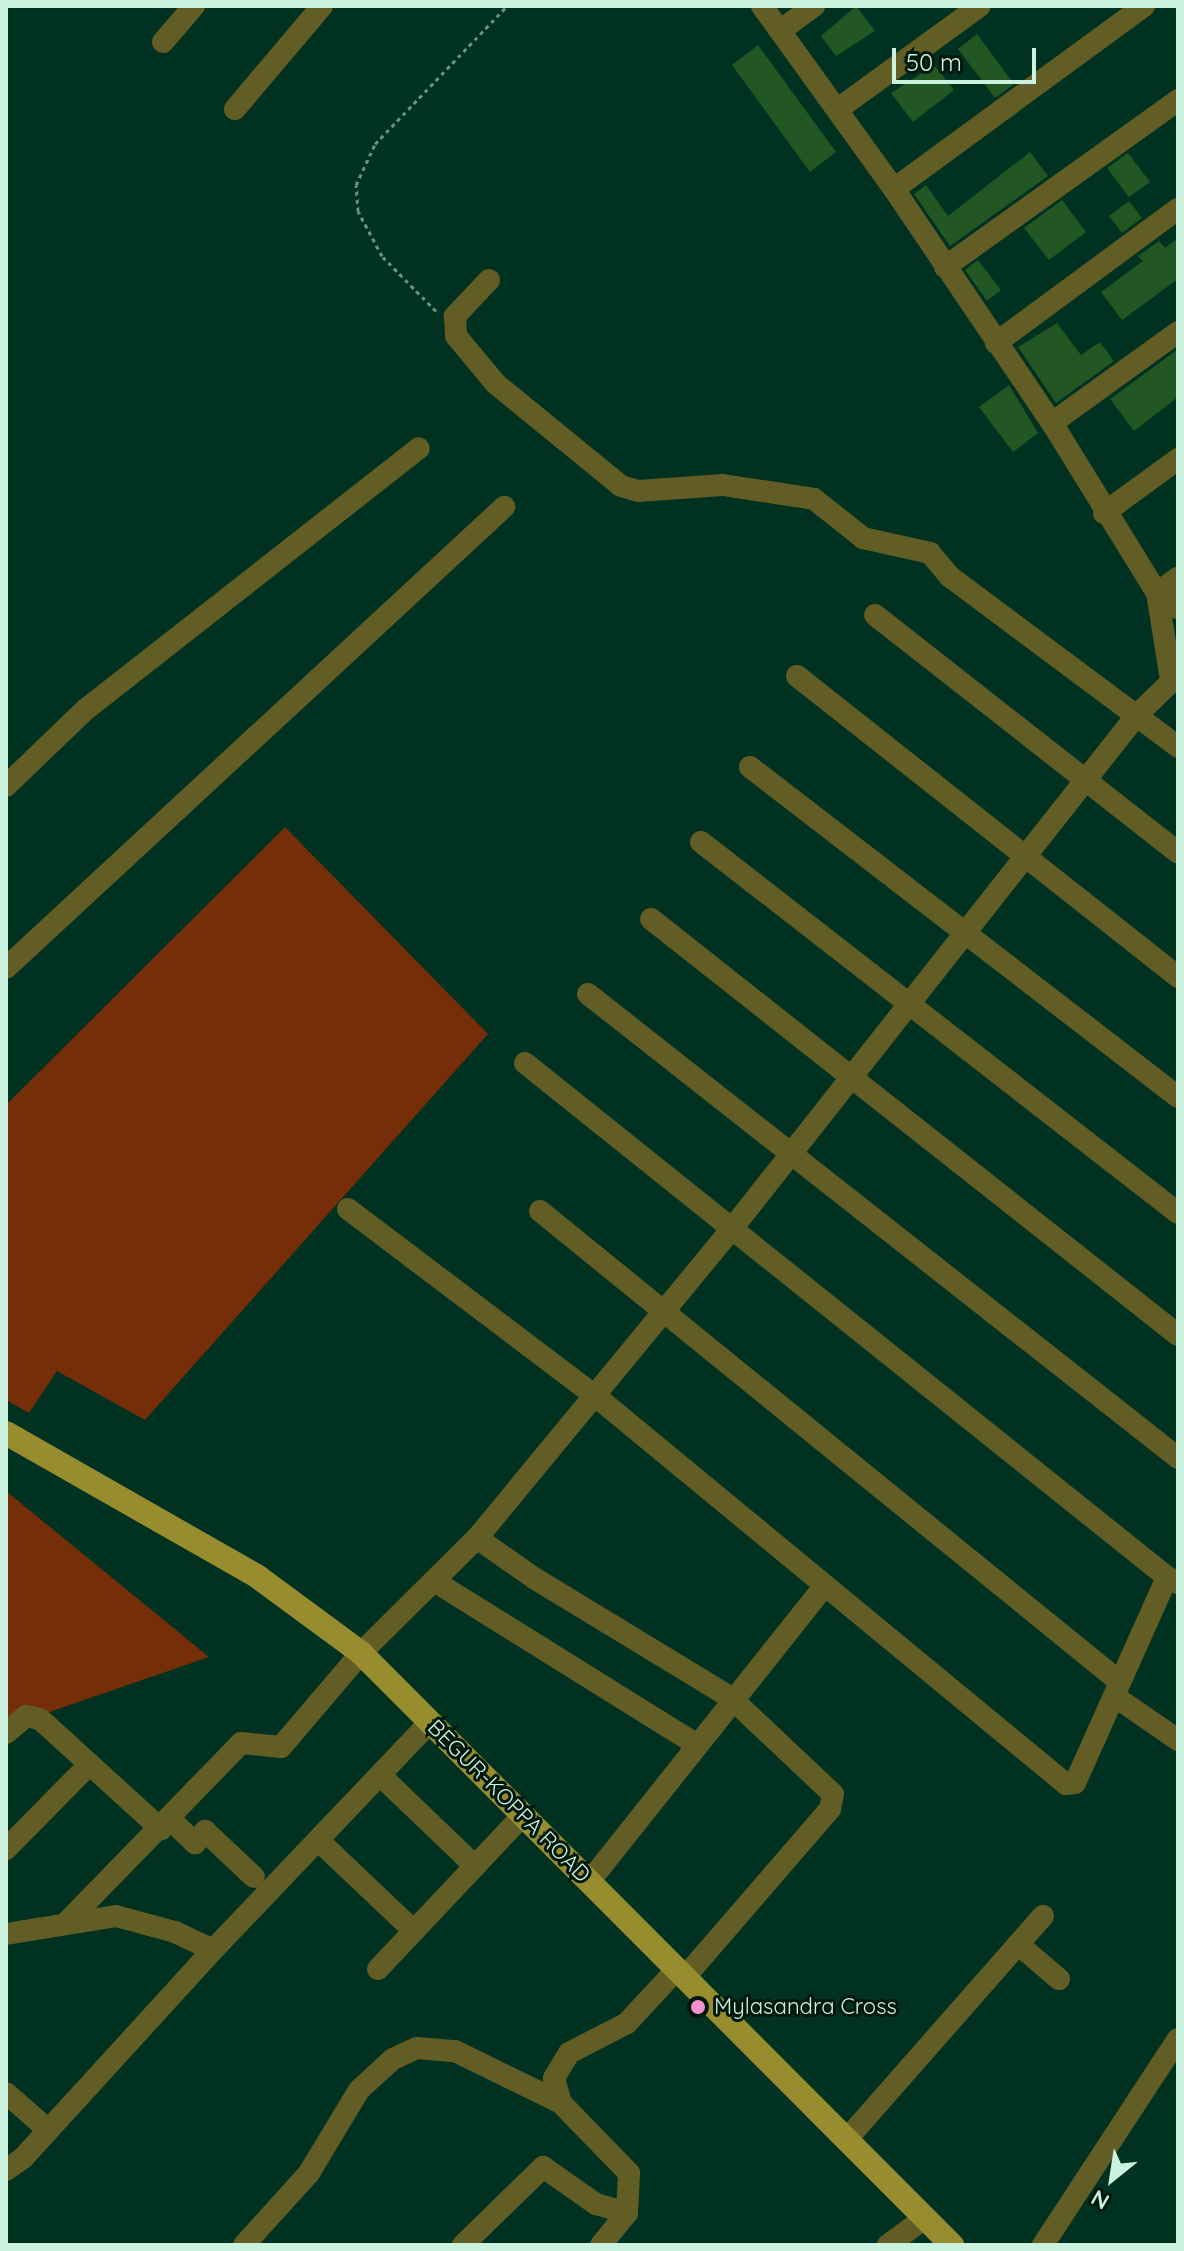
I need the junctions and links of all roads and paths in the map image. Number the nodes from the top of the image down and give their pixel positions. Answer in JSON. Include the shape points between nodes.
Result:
{"nodes":[{"id":1,"x":194,"y":6,"type":"edge"},
{"id":2,"x":322,"y":6,"type":"edge"},
{"id":3,"x":507,"y":6,"type":"edge"},
{"id":4,"x":762,"y":6,"type":"edge"},
{"id":5,"x":814,"y":6,"type":"edge"},
{"id":6,"x":980,"y":6,"type":"edge"},
{"id":7,"x":1144,"y":6,"type":"edge"},
{"id":8,"x":781,"y":30,"type":"junction"},
{"id":9,"x":163,"y":42,"type":"dead end"},
{"id":10,"x":1178,"y":100,"type":"edge"},
{"id":11,"x":235,"y":109,"type":"dead end"},
{"id":12,"x":838,"y":109,"type":"junction"},
{"id":13,"x":894,"y":189,"type":"junction"},
{"id":14,"x":1178,"y":209,"type":"edge"},
{"id":15,"x":945,"y":267,"type":"junction"},
{"id":16,"x":489,"y":280,"type":"dead end"},
{"id":17,"x":452,"y":328,"type":"junction"},
{"id":18,"x":1178,"y":332,"type":"edge"},
{"id":19,"x":996,"y":343,"type":"junction"},
{"id":20,"x":1052,"y":423,"type":"junction"},
{"id":21,"x":419,"y":448,"type":"dead end"},
{"id":22,"x":1178,"y":459,"type":"edge"},
{"id":23,"x":504,"y":507,"type":"dead end"},
{"id":24,"x":1104,"y":513,"type":"junction"},
{"id":25,"x":1178,"y":578,"type":"edge"},
{"id":26,"x":1157,"y":593,"type":"junction"},
{"id":27,"x":1178,"y":608,"type":"edge"},
{"id":28,"x":875,"y":615,"type":"dead end"},
{"id":29,"x":797,"y":676,"type":"dead end"},
{"id":30,"x":1174,"y":677,"type":"edge"},
{"id":31,"x":1136,"y":716,"type":"junction"},
{"id":32,"x":1178,"y":747,"type":"edge"},
{"id":33,"x":750,"y":767,"type":"dead end"},
{"id":34,"x":1087,"y":783,"type":"junction"},
{"id":35,"x":6,"y":786,"type":"edge"},
{"id":36,"x":701,"y":842,"type":"dead end"},
{"id":37,"x":1178,"y":853,"type":"edge"},
{"id":38,"x":1027,"y":854,"type":"junction"},
{"id":39,"x":651,"y":919,"type":"dead end"},
{"id":40,"x":966,"y":928,"type":"junction"},
{"id":41,"x":6,"y":968,"type":"edge"},
{"id":42,"x":1178,"y":977,"type":"edge"},
{"id":43,"x":588,"y":994,"type":"dead end"},
{"id":44,"x":907,"y":1004,"type":"junction"},
{"id":45,"x":525,"y":1063,"type":"dead end"},
{"id":46,"x":849,"y":1078,"type":"junction"},
{"id":47,"x":1178,"y":1097,"type":"edge"},
{"id":48,"x":791,"y":1153,"type":"junction"},
{"id":49,"x":348,"y":1209,"type":"dead end"},
{"id":50,"x":540,"y":1211,"type":"dead end"},
{"id":51,"x":1178,"y":1213,"type":"edge"},
{"id":52,"x":731,"y":1230,"type":"junction"},
{"id":53,"x":660,"y":1313,"type":"junction"},
{"id":54,"x":1178,"y":1335,"type":"edge"},
{"id":55,"x":593,"y":1394,"type":"junction"},
{"id":56,"x":6,"y":1433,"type":"edge"},
{"id":57,"x":1178,"y":1458,"type":"edge"},
{"id":58,"x":477,"y":1538,"type":"junction"},
{"id":59,"x":1173,"y":1580,"type":"edge"},
{"id":60,"x":434,"y":1581,"type":"junction"},
{"id":61,"x":823,"y":1588,"type":"junction"},
{"id":62,"x":361,"y":1653,"type":"junction"},
{"id":63,"x":1117,"y":1689,"type":"junction"},
{"id":64,"x":731,"y":1698,"type":"junction"},
{"id":65,"x":430,"y":1722,"type":"junction"},
{"id":66,"x":6,"y":1733,"type":"edge"},
{"id":67,"x":1178,"y":1740,"type":"edge"},
{"id":68,"x":696,"y":1744,"type":"junction"},
{"id":69,"x":87,"y":1767,"type":"junction"},
{"id":70,"x":380,"y":1775,"type":"junction"},
{"id":71,"x":523,"y":1815,"type":"junction"},
{"id":72,"x":165,"y":1824,"type":"junction"},
{"id":73,"x":318,"y":1840,"type":"junction"},
{"id":74,"x":6,"y":1849,"type":"edge"},
{"id":75,"x":475,"y":1866,"type":"junction"},
{"id":76,"x":254,"y":1877,"type":"dead end"},
{"id":77,"x":589,"y":1882,"type":"junction"},
{"id":78,"x":1043,"y":1916,"type":"dead end"},
{"id":79,"x":69,"y":1920,"type":"junction"},
{"id":80,"x":414,"y":1931,"type":"junction"},
{"id":81,"x":6,"y":1934,"type":"edge"},
{"id":82,"x":1018,"y":1944,"type":"junction"},
{"id":83,"x":213,"y":1950,"type":"junction"},
{"id":84,"x":378,"y":1969,"type":"dead end"},
{"id":85,"x":680,"y":1974,"type":"junction"},
{"id":86,"x":1059,"y":1979,"type":"dead end"},
{"id":87,"x":1178,"y":2039,"type":"edge"},
{"id":88,"x":6,"y":2093,"type":"edge"},
{"id":89,"x":561,"y":2103,"type":"junction"},
{"id":90,"x":47,"y":2129,"type":"junction"},
{"id":91,"x":847,"y":2139,"type":"junction"},
{"id":92,"x":6,"y":2170,"type":"edge"},
{"id":93,"x":925,"y":2218,"type":"junction"},
{"id":94,"x":615,"y":2229,"type":"edge"},
{"id":95,"x":244,"y":2245,"type":"edge"},
{"id":96,"x":463,"y":2245,"type":"edge"},
{"id":97,"x":633,"y":2245,"type":"edge"},
{"id":98,"x":888,"y":2245,"type":"edge"},
{"id":99,"x":952,"y":2245,"type":"edge"},
{"id":100,"x":1043,"y":2245,"type":"edge"}],
"edges":[{"from":1,"to":9,"type":"street"},
{"from":2,"to":11,"type":"street"},
{"from":3,"to":17,"type":"path","via":[[375,144],[356,185],[358,211],[382,256]]},
{"from":4,"to":8,"type":"street"},
{"from":5,"to":8,"type":"street"},
{"from":6,"to":12,"type":"street"},
{"from":7,"to":13,"type":"street"},
{"from":8,"to":12,"type":"street"},
{"from":10,"to":15,"type":"street"},
{"from":12,"to":13,"type":"street"},
{"from":13,"to":15,"type":"street"},
{"from":14,"to":19,"type":"street"},
{"from":15,"to":19,"type":"street"},
{"from":16,"to":17,"type":"street","via":[[455,316]]},
{"from":17,"to":31,"type":"street","via":[[496,384],[621,486],[638,491],[723,485],[814,499],[863,538],[930,553],[949,576]]},
{"from":18,"to":20,"type":"street"},
{"from":19,"to":20,"type":"street"},
{"from":20,"to":24,"type":"street"},
{"from":21,"to":35,"type":"street","via":[[85,710]]},
{"from":22,"to":24,"type":"street"},
{"from":23,"to":41,"type":"street"},
{"from":24,"to":26,"type":"street"},
{"from":25,"to":26,"type":"street"},
{"from":26,"to":27,"type":"street"},
{"from":26,"to":30,"type":"street"},
{"from":28,"to":34,"type":"street"},
{"from":29,"to":38,"type":"street"},
{"from":30,"to":31,"type":"street"},
{"from":31,"to":32,"type":"street"},
{"from":31,"to":34,"type":"street"},
{"from":33,"to":40,"type":"street"},
{"from":34,"to":37,"type":"street"},
{"from":34,"to":38,"type":"street"},
{"from":36,"to":44,"type":"street"},
{"from":38,"to":40,"type":"street"},
{"from":38,"to":42,"type":"street"},
{"from":39,"to":46,"type":"street"},
{"from":40,"to":44,"type":"street"},
{"from":40,"to":47,"type":"street"},
{"from":43,"to":48,"type":"street"},
{"from":44,"to":46,"type":"street"},
{"from":44,"to":51,"type":"street"},
{"from":45,"to":52,"type":"street"},
{"from":46,"to":48,"type":"street"},
{"from":46,"to":54,"type":"street"},
{"from":48,"to":52,"type":"street"},
{"from":48,"to":57,"type":"street"},
{"from":49,"to":55,"type":"street"},
{"from":50,"to":53,"type":"street"},
{"from":52,"to":53,"type":"street"},
{"from":52,"to":59,"type":"street"},
{"from":53,"to":55,"type":"street"},
{"from":53,"to":63,"type":"street"},
{"from":55,"to":58,"type":"street"},
{"from":55,"to":61,"type":"street"},
{"from":56,"to":62,"type":"main road","name":"BEGUR-KOPPA ROAD","via":[[258,1577]]},
{"from":58,"to":60,"type":"street"},
{"from":58,"to":64,"type":"street"},
{"from":59,"to":63,"type":"street"},
{"from":60,"to":62,"type":"street"},
{"from":60,"to":68,"type":"street"},
{"from":61,"to":63,"type":"street","via":[[1066,1784],[1075,1783]]},
{"from":61,"to":64,"type":"street"},
{"from":62,"to":65,"type":"main road","name":"BEGUR-KOPPA ROAD"},
{"from":62,"to":72,"type":"street","via":[[281,1747],[241,1743]]},
{"from":63,"to":67,"type":"street"},
{"from":64,"to":68,"type":"street"},
{"from":64,"to":85,"type":"street","via":[[829,1788],[834,1801]]},
{"from":65,"to":70,"type":"street"},
{"from":65,"to":71,"type":"main road","name":"BEGUR-KOPPA ROAD"},
{"from":66,"to":69,"type":"street","via":[[33,1715]]},
{"from":68,"to":77,"type":"street"},
{"from":69,"to":72,"type":"street"},
{"from":69,"to":74,"type":"street"},
{"from":70,"to":73,"type":"street"},
{"from":70,"to":75,"type":"street"},
{"from":71,"to":75,"type":"street"},
{"from":71,"to":77,"type":"main road","name":"BEGUR-KOPPA ROAD"},
{"from":72,"to":76,"type":"street","via":[[195,1843],[205,1831]]},
{"from":72,"to":79,"type":"street"},
{"from":73,"to":80,"type":"street"},
{"from":73,"to":83,"type":"street"},
{"from":75,"to":80,"type":"street"},
{"from":77,"to":85,"type":"main road","name":"BEGUR-KOPPA ROAD"},
{"from":78,"to":82,"type":"street"},
{"from":79,"to":81,"type":"street"},
{"from":79,"to":83,"type":"street","via":[[116,1916],[175,1932]]},
{"from":80,"to":84,"type":"street"},
{"from":82,"to":86,"type":"street"},
{"from":82,"to":91,"type":"street"},
{"from":83,"to":90,"type":"street"},
{"from":85,"to":89,"type":"street","via":[[627,2023],[569,2053],[554,2078]]},
{"from":85,"to":91,"type":"main road","name":"BEGUR-KOPPA ROAD"},
{"from":87,"to":100,"type":"street"},
{"from":88,"to":90,"type":"street"},
{"from":89,"to":94,"type":"street","via":[[623,2163],[632,2186]]},
{"from":89,"to":95,"type":"street","via":[[455,2051],[417,2048],[393,2059],[359,2090],[309,2173]]},
{"from":90,"to":92,"type":"street"},
{"from":91,"to":93,"type":"main road","name":"BEGUR-KOPPA ROAD"},
{"from":93,"to":98,"type":"street"},
{"from":93,"to":99,"type":"main road","name":"BEGUR-KOPPA ROAD"},
{"from":94,"to":96,"type":"street","via":[[596,2204],[543,2167]]},
{"from":94,"to":97,"type":"street"}]}
